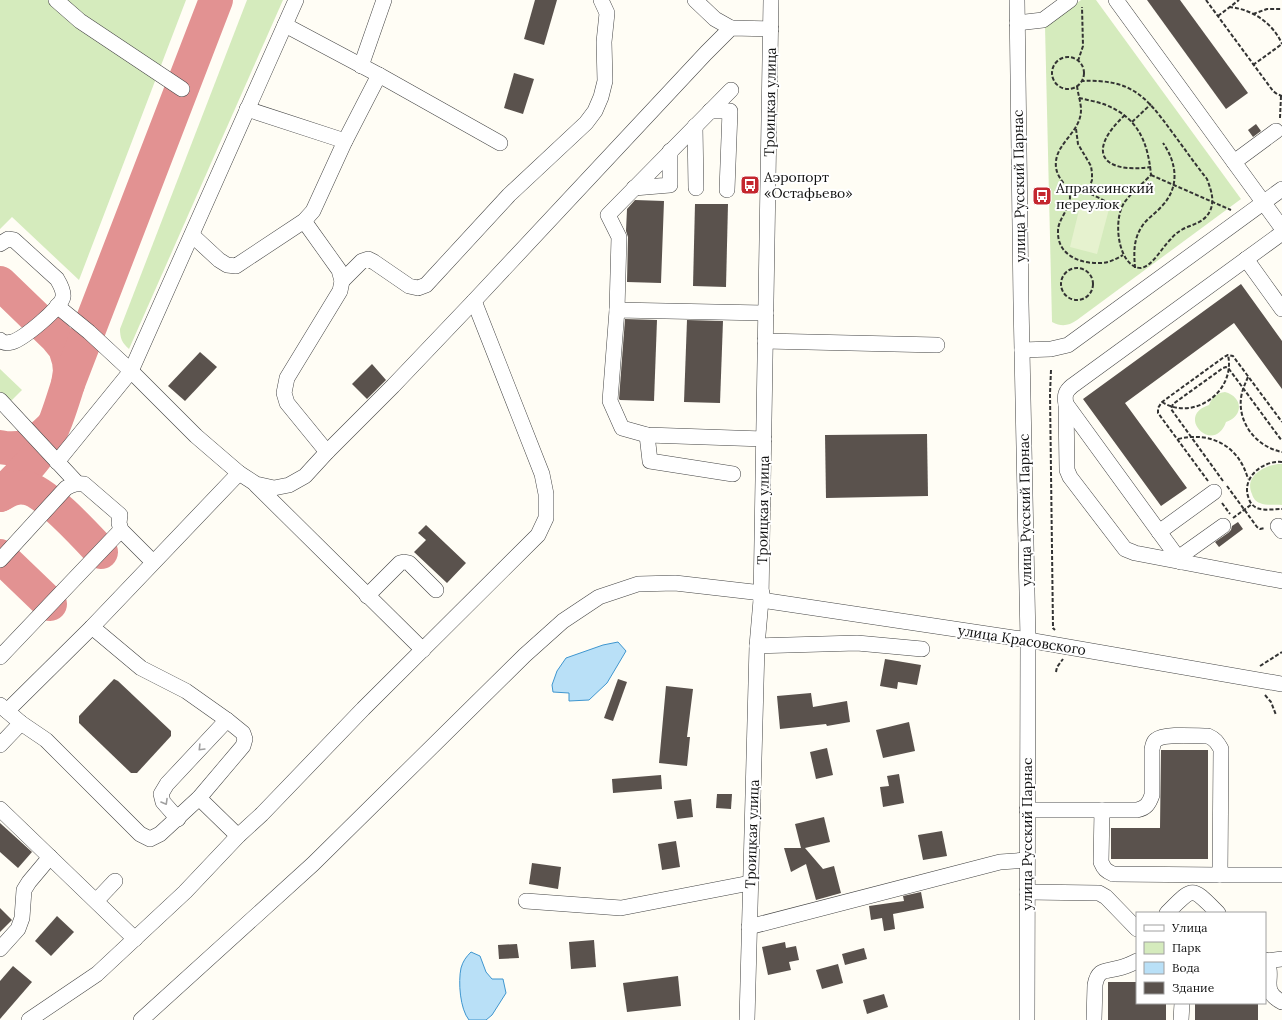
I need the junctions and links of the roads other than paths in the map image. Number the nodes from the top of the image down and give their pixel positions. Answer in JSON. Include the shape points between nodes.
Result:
{"nodes":[{"id":1,"x":56,"y":0,"type":"edge"},
{"id":2,"x":296,"y":0,"type":"edge"},
{"id":3,"x":384,"y":0,"type":"edge"},
{"id":4,"x":601,"y":0,"type":"edge"},
{"id":5,"x":695,"y":0,"type":"edge"},
{"id":6,"x":771,"y":0,"type":"edge"},
{"id":7,"x":1017,"y":0,"type":"edge"},
{"id":8,"x":1116,"y":0,"type":"edge"},
{"id":9,"x":1065,"y":2,"type":"edge"},
{"id":10,"x":1017,"y":23,"type":"junction"},
{"id":11,"x":285,"y":25,"type":"junction"},
{"id":12,"x":731,"y":28,"type":"junction"},
{"id":13,"x":771,"y":29,"type":"junction"},
{"id":14,"x":361,"y":66,"type":"junction"},
{"id":15,"x":379,"y":75,"type":"junction"},
{"id":16,"x":182,"y":89,"type":"dead end"},
{"id":17,"x":731,"y":90,"type":"dead end"},
{"id":18,"x":247,"y":109,"type":"junction"},
{"id":19,"x":710,"y":111,"type":"junction"},
{"id":20,"x":695,"y":126,"type":"junction"},
{"id":21,"x":1276,"y":131,"type":"road end"},
{"id":22,"x":345,"y":140,"type":"junction"},
{"id":23,"x":500,"y":143,"type":"dead end"},
{"id":24,"x":670,"y":151,"type":"junction"},
{"id":25,"x":1234,"y":162,"type":"junction"},
{"id":26,"x":634,"y":188,"type":"junction"},
{"id":27,"x":696,"y":188,"type":"dead end"},
{"id":28,"x":1282,"y":189,"type":"edge"},
{"id":29,"x":727,"y":190,"type":"dead end"},
{"id":30,"x":1264,"y":203,"type":"junction"},
{"id":31,"x":304,"y":221,"type":"junction"},
{"id":32,"x":1282,"y":228,"type":"edge"},
{"id":33,"x":1282,"y":233,"type":"edge"},
{"id":34,"x":192,"y":235,"type":"junction"},
{"id":35,"x":0,"y":244,"type":"edge"},
{"id":36,"x":1246,"y":259,"type":"junction"},
{"id":37,"x":342,"y":281,"type":"junction"},
{"id":38,"x":474,"y":301,"type":"junction"},
{"id":39,"x":57,"y":306,"type":"junction"},
{"id":40,"x":1282,"y":309,"type":"edge"},
{"id":41,"x":617,"y":310,"type":"junction"},
{"id":42,"x":766,"y":313,"type":"junction"},
{"id":43,"x":0,"y":340,"type":"edge"},
{"id":44,"x":765,"y":341,"type":"junction"},
{"id":45,"x":937,"y":345,"type":"dead end"},
{"id":46,"x":1022,"y":350,"type":"junction"},
{"id":47,"x":130,"y":371,"type":"junction"},
{"id":48,"x":0,"y":400,"type":"edge"},
{"id":49,"x":1066,"y":404,"type":"junction"},
{"id":50,"x":647,"y":435,"type":"junction"},
{"id":51,"x":764,"y":439,"type":"junction"},
{"id":52,"x":327,"y":452,"type":"junction"},
{"id":53,"x":58,"y":462,"type":"junction"},
{"id":54,"x":238,"y":473,"type":"junction"},
{"id":55,"x":733,"y":474,"type":"dead end"},
{"id":56,"x":77,"y":483,"type":"junction"},
{"id":57,"x":256,"y":484,"type":"junction"},
{"id":58,"x":1214,"y":492,"type":"road end"},
{"id":59,"x":1228,"y":522,"type":"road end"},
{"id":60,"x":121,"y":530,"type":"junction"},
{"id":61,"x":1159,"y":532,"type":"junction"},
{"id":62,"x":0,"y":560,"type":"edge"},
{"id":63,"x":1180,"y":560,"type":"junction"},
{"id":64,"x":153,"y":562,"type":"junction"},
{"id":65,"x":1282,"y":581,"type":"edge"},
{"id":66,"x":436,"y":590,"type":"dead end"},
{"id":67,"x":367,"y":596,"type":"junction"},
{"id":68,"x":762,"y":597,"type":"junction"},
{"id":69,"x":92,"y":626,"type":"junction"},
{"id":70,"x":1028,"y":640,"type":"junction"},
{"id":71,"x":757,"y":646,"type":"junction"},
{"id":72,"x":423,"y":650,"type":"junction"},
{"id":73,"x":922,"y":650,"type":"dead end"},
{"id":74,"x":0,"y":657,"type":"edge"},
{"id":75,"x":1282,"y":684,"type":"edge"},
{"id":76,"x":3,"y":708,"type":"edge"},
{"id":77,"x":227,"y":720,"type":"junction"},
{"id":78,"x":21,"y":723,"type":"junction"},
{"id":79,"x":0,"y":745,"type":"edge"},
{"id":80,"x":200,"y":798,"type":"junction"},
{"id":81,"x":0,"y":809,"type":"edge"},
{"id":82,"x":1027,"y":810,"type":"junction"},
{"id":83,"x":1102,"y":810,"type":"junction"},
{"id":84,"x":178,"y":819,"type":"junction"},
{"id":85,"x":238,"y":836,"type":"junction"},
{"id":86,"x":50,"y":857,"type":"junction"},
{"id":87,"x":1027,"y":860,"type":"junction"},
{"id":88,"x":1220,"y":875,"type":"junction"},
{"id":89,"x":1282,"y":875,"type":"edge"},
{"id":90,"x":115,"y":881,"type":"dead end"},
{"id":91,"x":750,"y":883,"type":"junction"},
{"id":92,"x":1027,"y":892,"type":"junction"},
{"id":93,"x":97,"y":900,"type":"junction"},
{"id":94,"x":526,"y":901,"type":"dead end"},
{"id":95,"x":1168,"y":912,"type":"edge"},
{"id":96,"x":1217,"y":912,"type":"edge"},
{"id":97,"x":749,"y":927,"type":"junction"},
{"id":98,"x":1136,"y":928,"type":"edge"},
{"id":99,"x":135,"y":938,"type":"junction"},
{"id":100,"x":0,"y":949,"type":"edge"},
{"id":101,"x":1282,"y":959,"type":"edge"},
{"id":102,"x":1266,"y":960,"type":"edge"},
{"id":103,"x":1136,"y":961,"type":"edge"},
{"id":104,"x":1266,"y":962,"type":"edge"},
{"id":105,"x":1282,"y":1002,"type":"edge"},
{"id":106,"x":1182,"y":1004,"type":"edge"},
{"id":107,"x":29,"y":1020,"type":"edge"},
{"id":108,"x":141,"y":1020,"type":"edge"},
{"id":109,"x":747,"y":1020,"type":"edge"},
{"id":110,"x":1027,"y":1020,"type":"edge"},
{"id":111,"x":1094,"y":1020,"type":"edge"},
{"id":112,"x":1182,"y":1020,"type":"edge"}],
"edges":[{"from":1,"to":16,"type":"street","via":[[80,21]]},
{"from":2,"to":11,"type":"street"},
{"from":3,"to":14,"type":"street"},
{"from":4,"to":37,"type":"street","via":[[607,13],[604,42],[605,81],[595,111],[586,123],[509,195],[426,285],[418,288],[409,286],[368,260],[362,261]]},
{"from":5,"to":12,"type":"street","via":[[715,19]]},
{"from":6,"to":13,"type":"street","name":"Троицкая улица"},
{"from":7,"to":10,"type":"street","name":"улица Русский Парнас"},
{"from":8,"to":25,"type":"street"},
{"from":9,"to":10,"type":"street","via":[[1043,20]]},
{"from":10,"to":46,"type":"street","name":"улица Русский Парнас"},
{"from":11,"to":14,"type":"street"},
{"from":11,"to":18,"type":"street"},
{"from":12,"to":13,"type":"street"},
{"from":12,"to":38,"type":"street","via":[[700,58]]},
{"from":13,"to":42,"type":"street","name":"Троицкая улица"},
{"from":14,"to":15,"type":"street"},
{"from":15,"to":22,"type":"street"},
{"from":15,"to":23,"type":"street"},
{"from":17,"to":19,"type":"street"},
{"from":18,"to":22,"type":"street"},
{"from":18,"to":34,"type":"street"},
{"from":19,"to":20,"type":"street"},
{"from":19,"to":29,"type":"street","via":[[730,111]]},
{"from":20,"to":24,"type":"street"},
{"from":20,"to":27,"type":"street"},
{"from":21,"to":25,"type":"street"},
{"from":22,"to":31,"type":"street","via":[[313,211]]},
{"from":24,"to":26,"type":"street"},
{"from":24,"to":26,"type":"street","via":[[670,185]]},
{"from":25,"to":30,"type":"street"},
{"from":26,"to":41,"type":"street","via":[[608,215],[619,237]]},
{"from":28,"to":30,"type":"street"},
{"from":30,"to":32,"type":"street"},
{"from":30,"to":46,"type":"street","via":[[1068,345],[1051,349]]},
{"from":31,"to":34,"type":"street","via":[[236,266],[227,265],[219,260]]},
{"from":31,"to":37,"type":"street","via":[[339,270]]},
{"from":33,"to":36,"type":"street"},
{"from":34,"to":47,"type":"street"},
{"from":35,"to":39,"type":"street","via":[[8,238],[14,240],[57,279],[63,297]]},
{"from":36,"to":40,"type":"street"},
{"from":36,"to":49,"type":"street","via":[[1068,389]]},
{"from":37,"to":52,"type":"street","via":[[340,291],[287,378],[284,393],[287,403]]},
{"from":38,"to":52,"type":"street"},
{"from":38,"to":72,"type":"street","via":[[542,474],[546,494],[546,518],[538,535]]},
{"from":39,"to":43,"type":"street","via":[[27,334],[13,342]]},
{"from":39,"to":47,"type":"street"},
{"from":41,"to":42,"type":"street"},
{"from":41,"to":50,"type":"street","via":[[610,401],[622,428]]},
{"from":42,"to":44,"type":"street","name":"Троицкая улица"},
{"from":44,"to":45,"type":"street"},
{"from":44,"to":51,"type":"street","name":"Троицкая улица"},
{"from":46,"to":70,"type":"street","name":"улица Русский Парнас"},
{"from":47,"to":53,"type":"street"},
{"from":47,"to":54,"type":"street"},
{"from":48,"to":53,"type":"street"},
{"from":49,"to":61,"type":"street"},
{"from":49,"to":63,"type":"street","via":[[1066,467],[1070,477],[1125,549]]},
{"from":50,"to":51,"type":"street"},
{"from":50,"to":55,"type":"street","via":[[650,461]]},
{"from":51,"to":68,"type":"street","name":"Троицкая улица"},
{"from":52,"to":57,"type":"street","via":[[305,476],[289,485],[274,488]]},
{"from":53,"to":56,"type":"street"},
{"from":54,"to":57,"type":"street"},
{"from":54,"to":64,"type":"street"},
{"from":56,"to":60,"type":"street","via":[[84,484],[120,515]]},
{"from":56,"to":62,"type":"street","via":[[66,488]]},
{"from":57,"to":67,"type":"street"},
{"from":58,"to":61,"type":"street"},
{"from":59,"to":63,"type":"street"},
{"from":60,"to":64,"type":"street"},
{"from":60,"to":74,"type":"street"},
{"from":61,"to":63,"type":"street"},
{"from":63,"to":65,"type":"street"},
{"from":64,"to":69,"type":"street"},
{"from":66,"to":67,"type":"street","via":[[409,563],[404,562]]},
{"from":67,"to":72,"type":"street"},
{"from":68,"to":70,"type":"street","name":"улица Красовского"},
{"from":68,"to":71,"type":"street","name":"Троицкая улица"},
{"from":68,"to":108,"type":"street","name":"улица Красовского","via":[[675,583],[638,584],[599,598],[563,621],[525,655],[313,864]]},
{"from":69,"to":76,"type":"street"},
{"from":69,"to":77,"type":"street","via":[[141,668],[186,691]]},
{"from":70,"to":75,"type":"street","name":"улица Красовского"},
{"from":70,"to":82,"type":"street","name":"улица Русский Парнас"},
{"from":71,"to":73,"type":"street","via":[[857,642]]},
{"from":71,"to":91,"type":"street","name":"Троицкая улица"},
{"from":72,"to":85,"type":"street"},
{"from":76,"to":78,"type":"street"},
{"from":77,"to":80,"type":"street","via":[[243,733],[243,746]]},
{"from":77,"to":84,"type":"street","one_way":true,"via":[[167,784],[161,794],[163,802]]},
{"from":78,"to":79,"type":"street"},
{"from":78,"to":84,"type":"street","via":[[46,740],[140,834],[150,839]]},
{"from":80,"to":84,"type":"street"},
{"from":80,"to":85,"type":"street"},
{"from":81,"to":86,"type":"street"},
{"from":82,"to":83,"type":"street"},
{"from":82,"to":87,"type":"street","name":"улица Русский Парнас"},
{"from":83,"to":88,"type":"street","via":[[1101,862],[1107,872]]},
{"from":83,"to":88,"type":"street","via":[[1137,810],[1147,805],[1152,795],[1152,749],[1156,739],[1164,736],[1213,738],[1221,749]]},
{"from":85,"to":99,"type":"street","via":[[185,892]]},
{"from":86,"to":93,"type":"street"},
{"from":86,"to":100,"type":"street","via":[[24,890],[22,918],[18,928]]},
{"from":87,"to":92,"type":"street","name":"улица Русский Парнас"},
{"from":87,"to":97,"type":"street","via":[[1000,862]]},
{"from":88,"to":89,"type":"street"},
{"from":90,"to":93,"type":"street"},
{"from":91,"to":94,"type":"street","via":[[621,908]]},
{"from":91,"to":97,"type":"street","name":"Троицкая улица"},
{"from":92,"to":98,"type":"street","via":[[1098,893],[1106,897]]},
{"from":92,"to":110,"type":"street","name":"улица Русский Парнас"},
{"from":93,"to":99,"type":"street"},
{"from":95,"to":96,"type":"street","via":[[1185,895],[1194,893]]},
{"from":97,"to":109,"type":"street","name":"Троицкая улица"},
{"from":99,"to":107,"type":"street","via":[[97,974]]},
{"from":101,"to":102,"type":"street"},
{"from":103,"to":111,"type":"street","via":[[1106,970],[1098,975],[1095,985]]},
{"from":104,"to":105,"type":"street","via":[[1269,967],[1269,990]]},
{"from":106,"to":112,"type":"street"}]}
